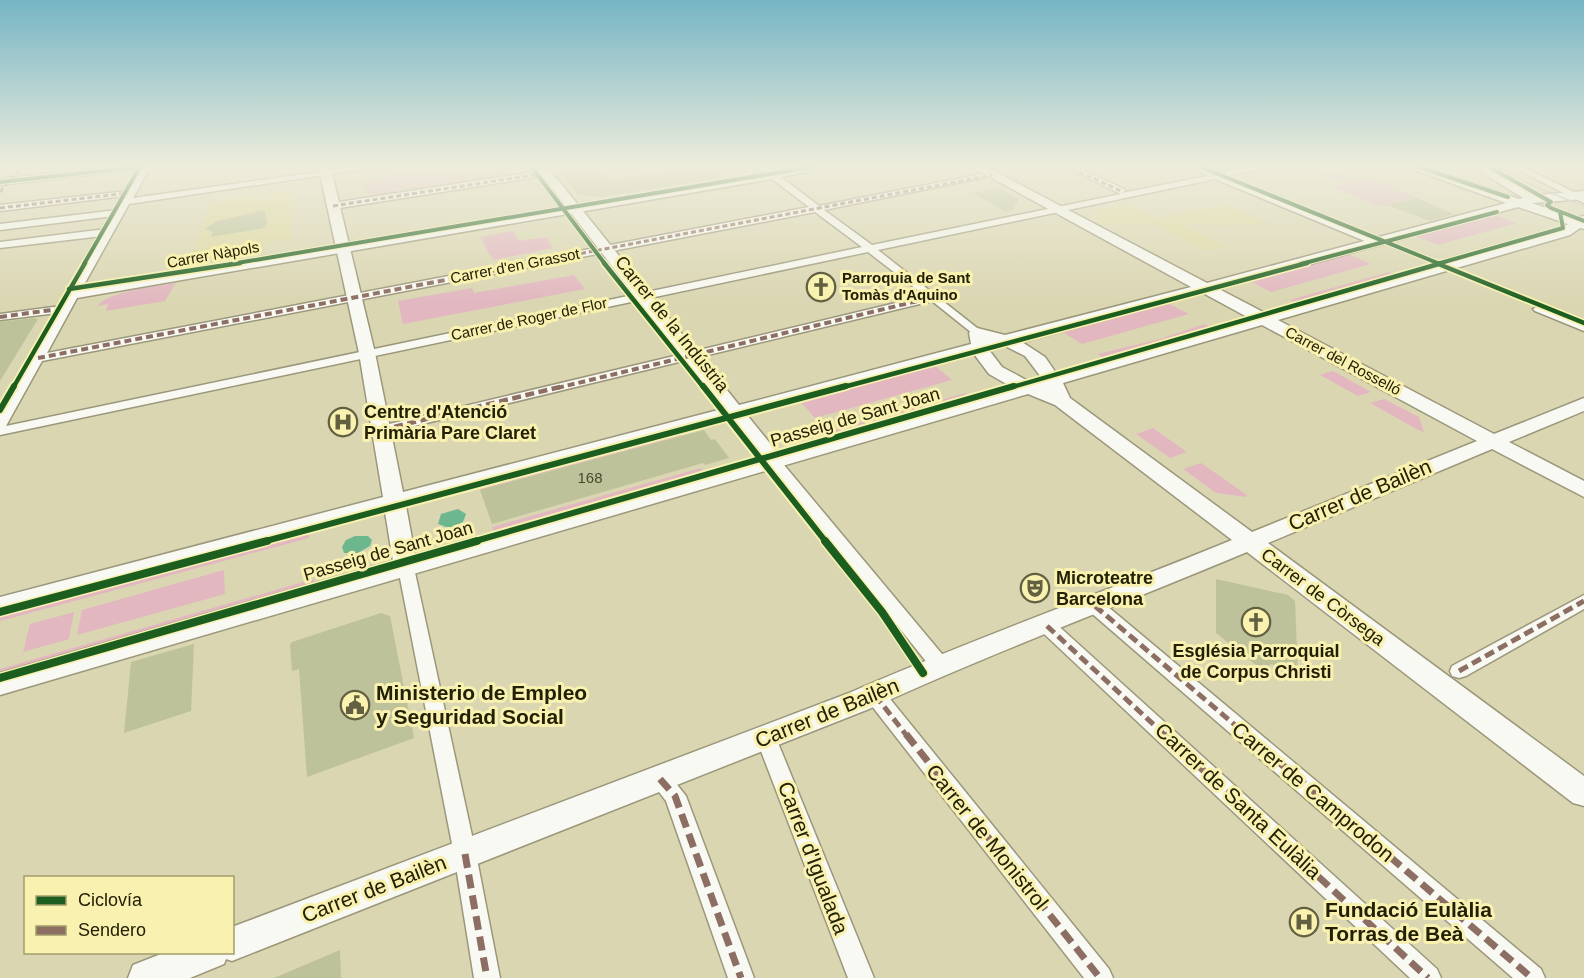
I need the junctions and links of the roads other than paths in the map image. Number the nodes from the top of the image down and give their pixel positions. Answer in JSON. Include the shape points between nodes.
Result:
{"nodes":[{"id":1,"x":574,"y":210,"type":"edge"},
{"id":2,"x":82,"y":211,"type":"edge"},
{"id":3,"x":121,"y":211,"type":"edge"},
{"id":4,"x":334,"y":211,"type":"edge"},
{"id":5,"x":570,"y":211,"type":"edge"},
{"id":6,"x":802,"y":211,"type":"edge"},
{"id":7,"x":819,"y":211,"type":"edge"},
{"id":8,"x":1049,"y":211,"type":"edge"},
{"id":9,"x":1060,"y":211,"type":"edge"},
{"id":10,"x":1300,"y":211,"type":"edge"},
{"id":11,"x":1491,"y":211,"type":"edge"},
{"id":12,"x":1549,"y":211,"type":"edge"},
{"id":13,"x":1583,"y":225,"type":"edge"},
{"id":14,"x":0,"y":227,"type":"edge"},
{"id":15,"x":108,"y":232,"type":"junction"},
{"id":16,"x":1376,"y":242,"type":"junction"},
{"id":17,"x":0,"y":245,"type":"edge"},
{"id":18,"x":869,"y":248,"type":"junction"},
{"id":19,"x":342,"y":249,"type":"junction"},
{"id":20,"x":605,"y":249,"type":"junction"},
{"id":21,"x":1203,"y":287,"type":"junction"},
{"id":22,"x":73,"y":295,"type":"junction"},
{"id":23,"x":641,"y":296,"type":"junction"},
{"id":24,"x":354,"y":297,"type":"junction"},
{"id":25,"x":934,"y":297,"type":"junction"},
{"id":26,"x":65,"y":309,"type":"junction"},
{"id":27,"x":1539,"y":309,"type":"dead end"},
{"id":28,"x":0,"y":318,"type":"edge"},
{"id":29,"x":1265,"y":320,"type":"junction"},
{"id":30,"x":1584,"y":328,"type":"edge"},
{"id":31,"x":977,"y":340,"type":"junction"},
{"id":32,"x":1002,"y":340,"type":"junction"},
{"id":33,"x":367,"y":352,"type":"junction"},
{"id":34,"x":691,"y":356,"type":"junction"},
{"id":35,"x":38,"y":358,"type":"junction"},
{"id":36,"x":1053,"y":380,"type":"junction"},
{"id":37,"x":1030,"y":386,"type":"junction"},
{"id":38,"x":17,"y":393,"type":"junction"},
{"id":39,"x":0,"y":395,"type":"edge"},
{"id":40,"x":1062,"y":401,"type":"junction"},
{"id":41,"x":1584,"y":404,"type":"edge"},
{"id":42,"x":736,"y":411,"type":"junction"},
{"id":43,"x":0,"y":424,"type":"edge"},
{"id":44,"x":0,"y":430,"type":"edge"},
{"id":45,"x":381,"y":430,"type":"junction"},
{"id":46,"x":1491,"y":441,"type":"junction"},
{"id":47,"x":774,"y":462,"type":"junction"},
{"id":48,"x":1584,"y":490,"type":"edge"},
{"id":49,"x":395,"y":500,"type":"junction"},
{"id":50,"x":1249,"y":542,"type":"junction"},
{"id":51,"x":406,"y":568,"type":"junction"},
{"id":52,"x":1584,"y":601,"type":"edge"},
{"id":53,"x":0,"y":606,"type":"edge"},
{"id":54,"x":1095,"y":606,"type":"junction"},
{"id":55,"x":1047,"y":626,"type":"junction"},
{"id":56,"x":940,"y":665,"type":"junction"},
{"id":57,"x":1459,"y":672,"type":"dead end"},
{"id":58,"x":0,"y":684,"type":"edge"},
{"id":59,"x":875,"y":694,"type":"junction"},
{"id":60,"x":766,"y":738,"type":"junction"},
{"id":61,"x":660,"y":779,"type":"junction"},
{"id":62,"x":1584,"y":794,"type":"edge"},
{"id":63,"x":465,"y":854,"type":"junction"},
{"id":64,"x":234,"y":943,"type":"edge"},
{"id":65,"x":207,"y":954,"type":"edge"},
{"id":66,"x":146,"y":978,"type":"edge"},
{"id":67,"x":487,"y":978,"type":"edge"},
{"id":68,"x":741,"y":978,"type":"edge"},
{"id":69,"x":861,"y":978,"type":"edge"},
{"id":70,"x":1100,"y":978,"type":"edge"},
{"id":71,"x":1428,"y":978,"type":"edge"},
{"id":72,"x":1532,"y":978,"type":"edge"}],
"edges":[{"from":1,"to":20,"type":"main road","name":"Carrer de la Indústria"},
{"from":2,"to":14,"type":"street"},
{"from":3,"to":15,"type":"street"},
{"from":4,"to":19,"type":"main road"},
{"from":5,"to":19,"type":"street"},
{"from":6,"to":20,"type":"street","name":"Carrer d'en Grassot"},
{"from":7,"to":18,"type":"street"},
{"from":8,"to":18,"type":"street","name":"Carrer de Roger de Flor"},
{"from":9,"to":21,"type":"main road","name":"Carrer del Rosselló"},
{"from":10,"to":16,"type":"street"},
{"from":11,"to":16,"type":"main road","name":"Passeig de Sant Joan"},
{"from":12,"to":13,"type":"main road"},
{"from":13,"to":29,"type":"main road","name":"Passeig de Sant Joan"},
{"from":15,"to":17,"type":"street"},
{"from":15,"to":22,"type":"street"},
{"from":16,"to":21,"type":"main road","name":"Passeig de Sant Joan"},
{"from":18,"to":23,"type":"street","name":"Carrer de Roger de Flor"},
{"from":18,"to":25,"type":"street"},
{"from":19,"to":22,"type":"street"},
{"from":19,"to":24,"type":"main road"},
{"from":20,"to":23,"type":"main road","name":"Carrer de la Indústria"},
{"from":20,"to":24,"type":"street","name":"Carrer d'en Grassot"},
{"from":21,"to":29,"type":"main road","name":"Carrer del Rosselló"},
{"from":21,"to":32,"type":"main road","name":"Passeig de Sant Joan"},
{"from":22,"to":26,"type":"street"},
{"from":23,"to":33,"type":"street","name":"Carrer de Roger de Flor"},
{"from":23,"to":34,"type":"main road","name":"Carrer de la Indústria"},
{"from":24,"to":33,"type":"main road"},
{"from":24,"to":35,"type":"street","name":"Carrer d'en Grassot"},
{"from":25,"to":31,"type":"street"},
{"from":25,"to":34,"type":"street"},
{"from":26,"to":28,"type":"street"},
{"from":26,"to":35,"type":"street"},
{"from":27,"to":30,"type":"street"},
{"from":29,"to":36,"type":"main road","name":"Passeig de Sant Joan"},
{"from":29,"to":46,"type":"main road","name":"Carrer del Rosselló"},
{"from":31,"to":32,"type":"main road","name":"Passeig de Sant Joan"},
{"from":31,"to":37,"type":"main road","name":"Carrer de Còrsega","via":[[992,369]]},
{"from":31,"to":42,"type":"main road","name":"Passeig de Sant Joan"},
{"from":32,"to":36,"type":"main road","via":[[1038,357]]},
{"from":33,"to":44,"type":"street","name":"Carrer de Roger de Flor"},
{"from":33,"to":45,"type":"main road"},
{"from":34,"to":42,"type":"main road","name":"Carrer de la Indústria"},
{"from":34,"to":45,"type":"street"},
{"from":35,"to":38,"type":"street"},
{"from":36,"to":37,"type":"main road","name":"Passeig de Sant Joan"},
{"from":36,"to":40,"type":"main road"},
{"from":37,"to":40,"type":"main road","name":"Carrer de Còrsega"},
{"from":37,"to":47,"type":"main road","name":"Passeig de Sant Joan"},
{"from":38,"to":39,"type":"street"},
{"from":38,"to":43,"type":"street"},
{"from":40,"to":50,"type":"main road","name":"Carrer de Còrsega"},
{"from":41,"to":46,"type":"main road","name":"Carrer de Bailèn"},
{"from":42,"to":47,"type":"main road","name":"Carrer de la Indústria"},
{"from":42,"to":49,"type":"main road","name":"Passeig de Sant Joan"},
{"from":45,"to":49,"type":"main road"},
{"from":46,"to":48,"type":"main road","name":"Carrer del Rosselló"},
{"from":46,"to":50,"type":"main road","name":"Carrer de Bailèn"},
{"from":47,"to":51,"type":"main road","name":"Passeig de Sant Joan"},
{"from":47,"to":56,"type":"street"},
{"from":49,"to":51,"type":"main road"},
{"from":49,"to":53,"type":"main road","name":"Passeig de Sant Joan"},
{"from":50,"to":54,"type":"main road","name":"Carrer de Bailèn"},
{"from":50,"to":62,"type":"main road","name":"Carrer de Còrsega"},
{"from":51,"to":58,"type":"main road","name":"Passeig de Sant Joan"},
{"from":51,"to":63,"type":"street"},
{"from":52,"to":57,"type":"street"},
{"from":54,"to":55,"type":"main road","name":"Carrer de Bailèn"},
{"from":54,"to":72,"type":"street","name":"Carrer de Camprodon"},
{"from":55,"to":56,"type":"main road","name":"Carrer de Bailèn"},
{"from":55,"to":71,"type":"street","name":"Carrer de Santa Eulàlia"},
{"from":56,"to":59,"type":"main road","name":"Carrer de Bailèn"},
{"from":59,"to":60,"type":"main road","name":"Carrer de Bailèn"},
{"from":59,"to":70,"type":"street","name":"Carrer de Monistrol"},
{"from":60,"to":61,"type":"main road","name":"Carrer de Bailèn"},
{"from":60,"to":69,"type":"street","name":"Carrer d'Igualada"},
{"from":61,"to":63,"type":"main road","name":"Carrer de Bailèn"},
{"from":61,"to":68,"type":"street","via":[[675,796]]},
{"from":63,"to":64,"type":"main road","name":"Carrer de Bailèn"},
{"from":63,"to":67,"type":"street"},
{"from":65,"to":66,"type":"main road"}]}
